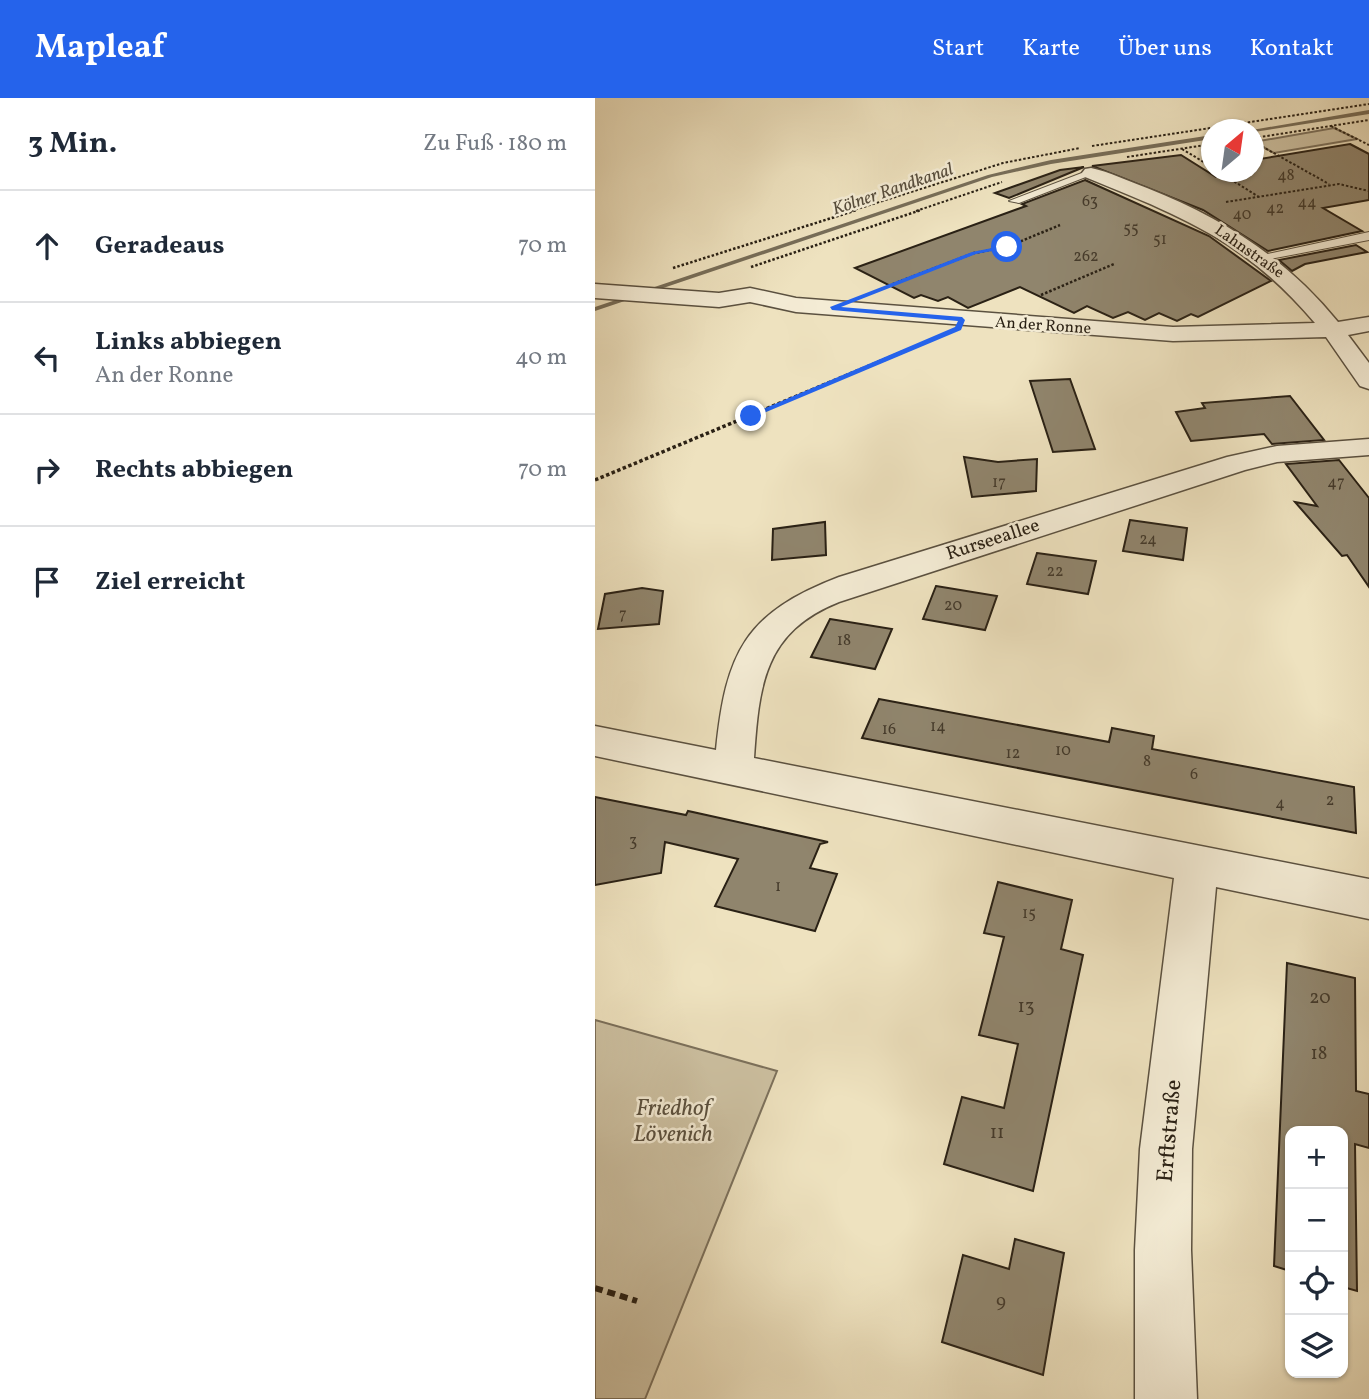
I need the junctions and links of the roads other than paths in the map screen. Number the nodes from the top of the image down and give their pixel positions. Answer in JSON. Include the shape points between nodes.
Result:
{"nodes":[{"id":1,"x":1091,"y":173,"type":"joint"},
{"id":2,"x":1014,"y":201,"type":"dead end"},
{"id":3,"x":1369,"y":236,"type":"edge"},
{"id":4,"x":1261,"y":257,"type":"junction"},
{"id":5,"x":603,"y":292,"type":"edge"},
{"id":6,"x":1369,"y":324,"type":"edge"},
{"id":7,"x":1335,"y":330,"type":"junction"},
{"id":8,"x":1369,"y":381,"type":"edge"},
{"id":9,"x":1369,"y":447,"type":"edge"},
{"id":10,"x":595,"y":741,"type":"edge"},
{"id":11,"x":734,"y":770,"type":"junction"},
{"id":12,"x":1196,"y":864,"type":"junction"},
{"id":13,"x":1369,"y":899,"type":"edge"},
{"id":14,"x":1166,"y":1399,"type":"edge"}],
"edges":[{"from":1,"to":2,"type":"lane"},
{"from":1,"to":4,"type":"street","name":"Lahnstraße","via":[[1225,232]]},
{"from":3,"to":4,"type":"lane"},
{"from":4,"to":7,"type":"street","name":"Lahnstraße"},
{"from":5,"to":7,"type":"street","name":"An der Ronne","via":[[719,300],[750,295],[796,305],[1173,334]]},
{"from":6,"to":7,"type":"street","name":"An der Ronne"},
{"from":7,"to":8,"type":"street","name":"Lahnstraße"},
{"from":9,"to":11,"type":"street","name":"Rurseeallee","via":[[1277,454],[1237,463],[851,585],[805,604],[775,625],[752,656],[740,701]]},
{"from":10,"to":11,"type":"street"},
{"from":11,"to":12,"type":"street"},
{"from":12,"to":13,"type":"street"},
{"from":12,"to":14,"type":"street","name":"Erftstraße","via":[[1166,1150]]}]}
